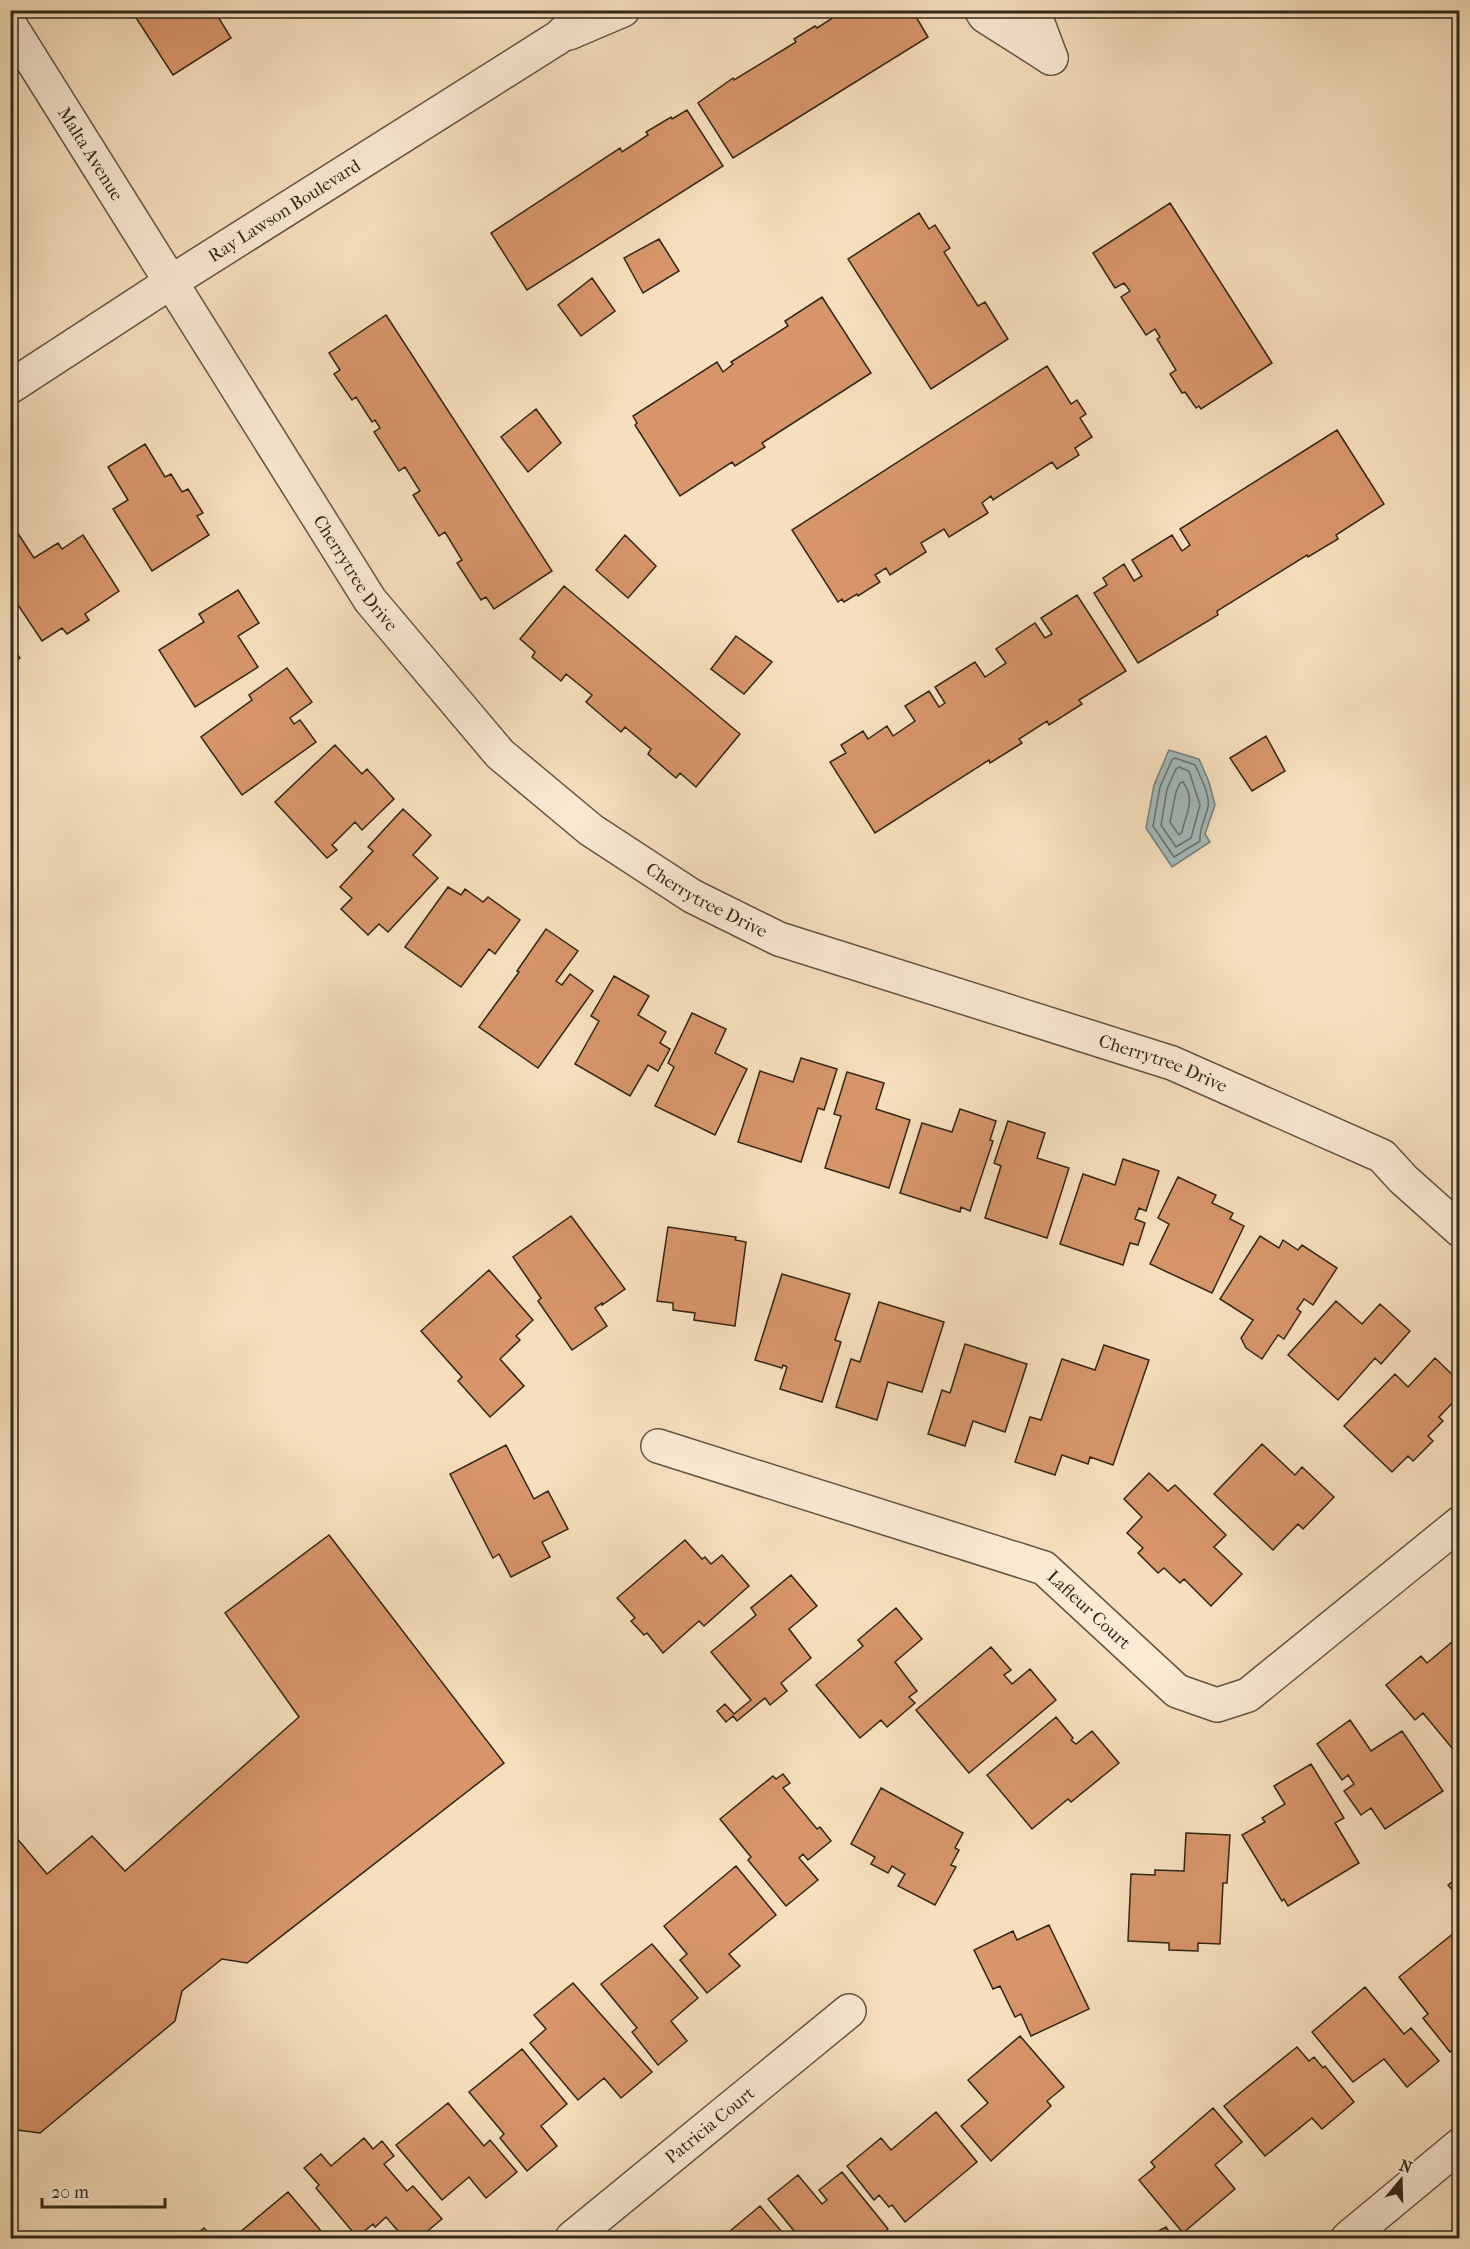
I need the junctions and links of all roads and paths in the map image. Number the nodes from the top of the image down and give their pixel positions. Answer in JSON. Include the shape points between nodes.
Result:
{"nodes":[{"id":1,"x":588,"y":10,"type":"edge"},
{"id":2,"x":623,"y":10,"type":"edge"},
{"id":3,"x":981,"y":10,"type":"edge"},
{"id":4,"x":1032,"y":10,"type":"edge"},
{"id":5,"x":10,"y":25,"type":"edge"},
{"id":6,"x":559,"y":37,"type":"junction"},
{"id":7,"x":171,"y":282,"type":"junction"},
{"id":8,"x":10,"y":387,"type":"edge"},
{"id":9,"x":1460,"y":1230,"type":"edge"},
{"id":10,"x":658,"y":1446,"type":"dead end"},
{"id":11,"x":1460,"y":1523,"type":"edge"},
{"id":12,"x":849,"y":2011,"type":"dead end"},
{"id":13,"x":1460,"y":2145,"type":"edge"},
{"id":14,"x":572,"y":2238,"type":"edge"},
{"id":15,"x":1348,"y":2238,"type":"edge"}],
"edges":[{"from":1,"to":6,"type":"street","name":"Ray Lawson Boulevard"},
{"from":2,"to":6,"type":"street","name":"Ray Lawson Boulevard"},
{"from":3,"to":4,"type":"street","via":[[1051,58]]},
{"from":5,"to":7,"type":"street","name":"Malta Avenue"},
{"from":6,"to":7,"type":"street","name":"Ray Lawson Boulevard"},
{"from":7,"to":8,"type":"street","name":"Ray Lawson Boulevard"},
{"from":7,"to":9,"type":"street","name":"Cherrytree Drive","via":[[370,600],[500,754],[591,830],[692,896],[779,939],[1172,1063],[1382,1156],[1433,1191]]},
{"from":10,"to":11,"type":"street","name":"Lafleur Court","via":[[1044,1568],[1177,1691],[1217,1705],[1248,1695]]},
{"from":12,"to":14,"type":"street","name":"Patricia Court"},
{"from":13,"to":15,"type":"street"}]}
